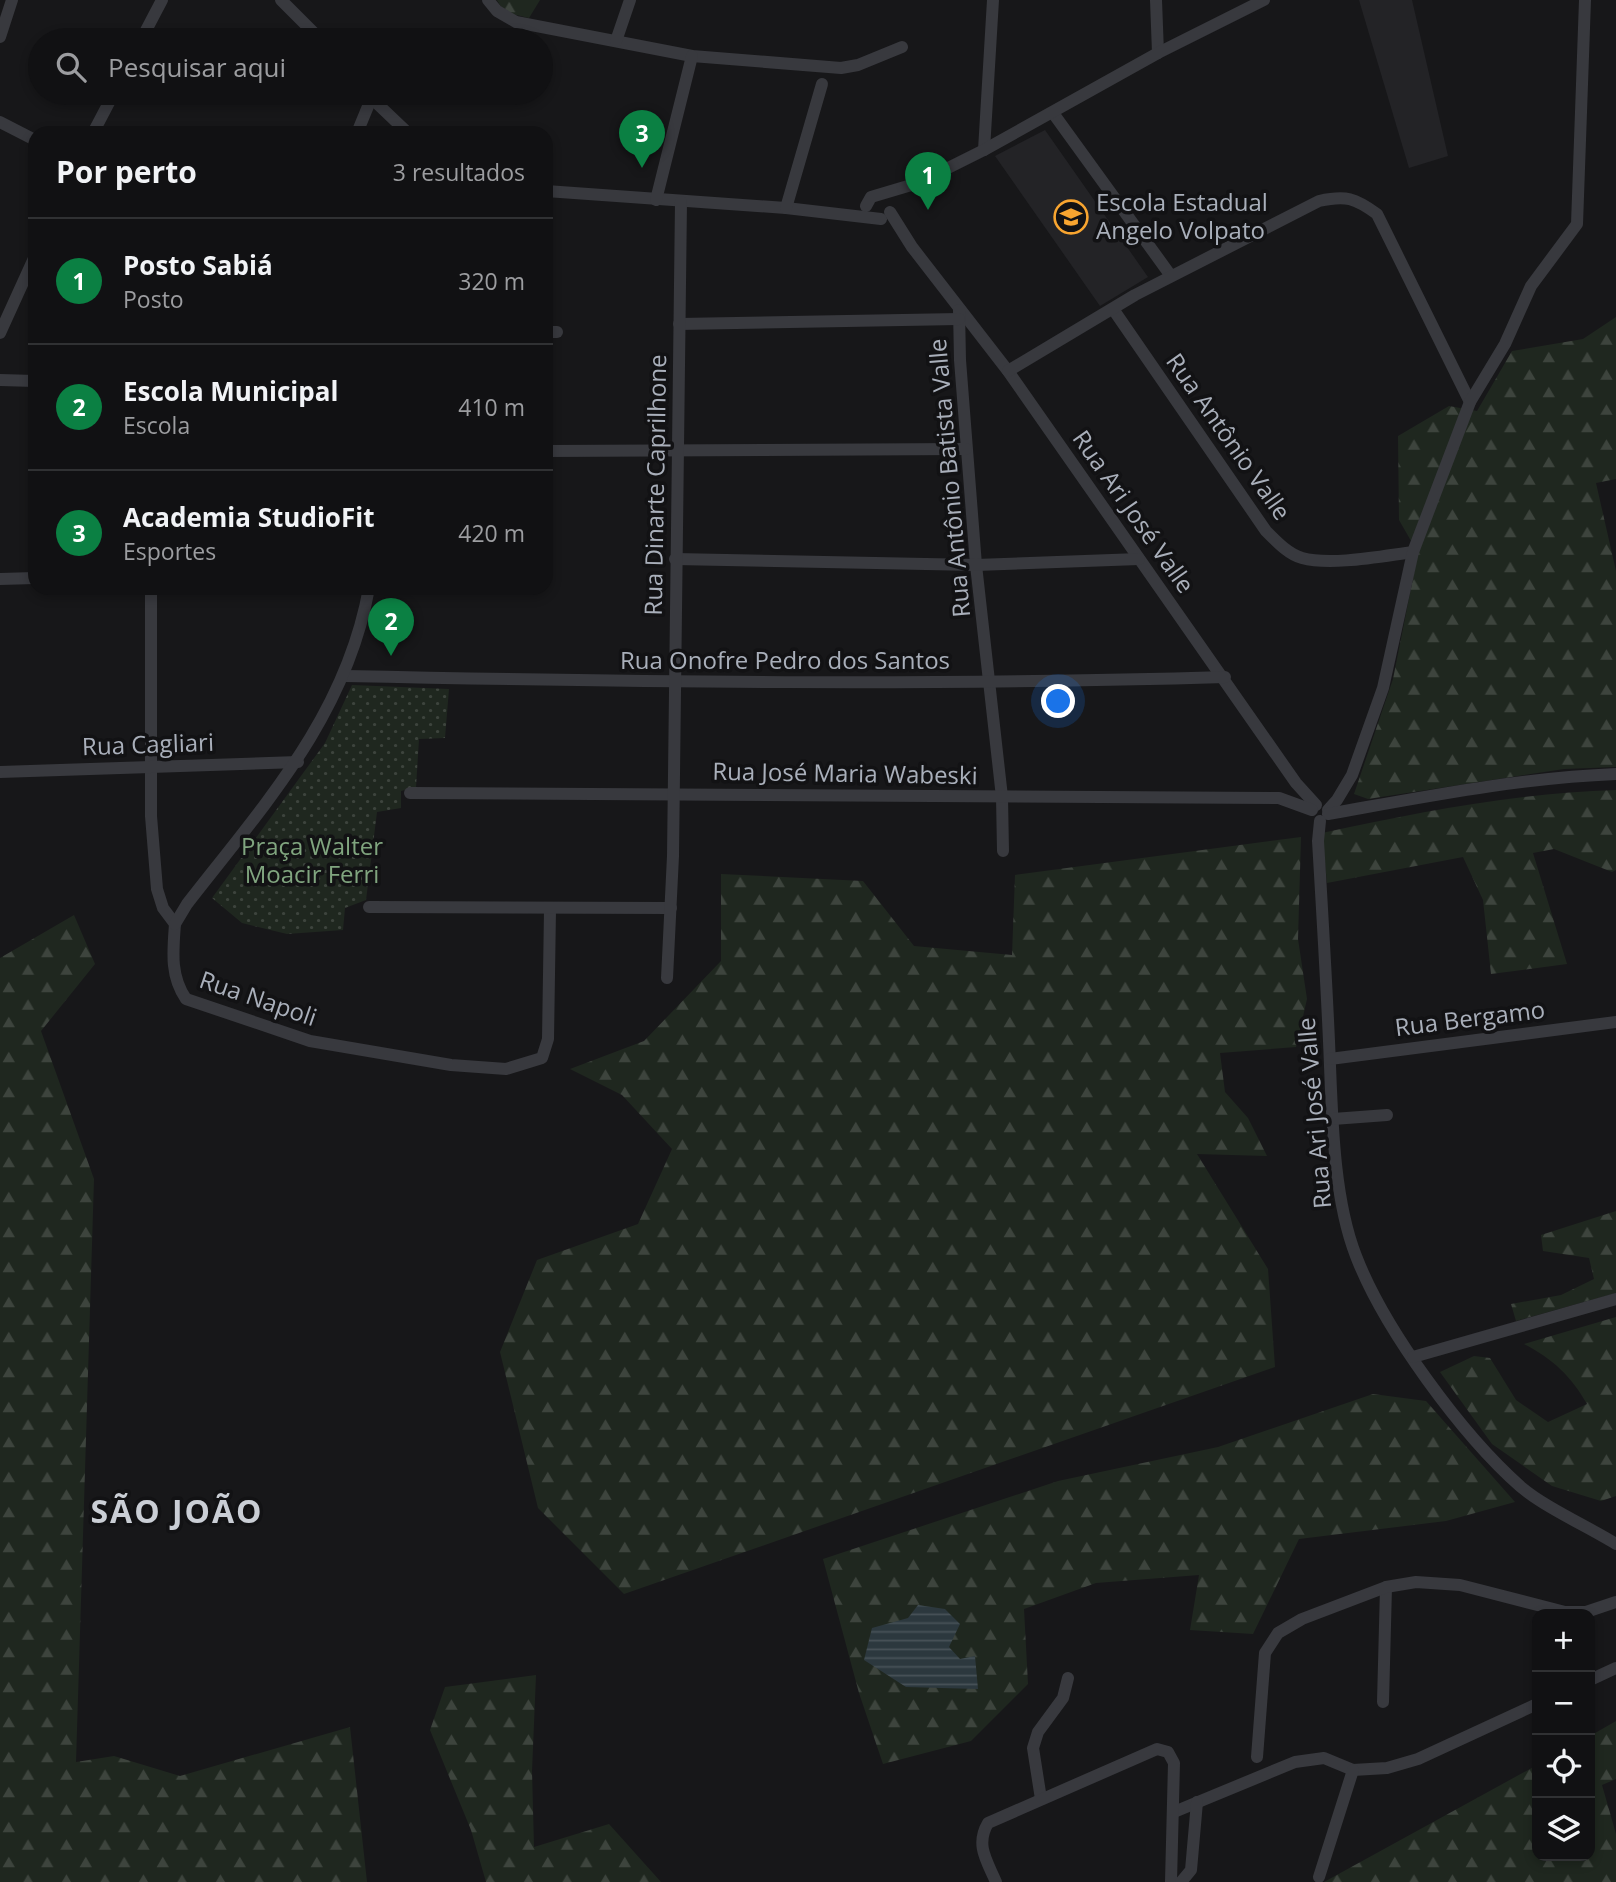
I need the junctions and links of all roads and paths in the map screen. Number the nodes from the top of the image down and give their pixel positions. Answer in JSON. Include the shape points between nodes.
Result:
{"nodes":[{"id":1,"x":12,"y":0,"type":"edge"},
{"id":2,"x":162,"y":0,"type":"edge"},
{"id":3,"x":281,"y":0,"type":"edge"},
{"id":4,"x":488,"y":0,"type":"edge"},
{"id":5,"x":630,"y":0,"type":"edge"},
{"id":6,"x":993,"y":0,"type":"edge"},
{"id":7,"x":1156,"y":0,"type":"edge"},
{"id":8,"x":1264,"y":0,"type":"edge"},
{"id":9,"x":1585,"y":0,"type":"edge"},
{"id":10,"x":147,"y":28,"type":"edge"},
{"id":11,"x":311,"y":28,"type":"edge"},
{"id":12,"x":548,"y":28,"type":"edge"},
{"id":13,"x":553,"y":29,"type":"edge"},
{"id":14,"x":0,"y":37,"type":"edge"},
{"id":15,"x":616,"y":41,"type":"junction"},
{"id":16,"x":902,"y":47,"type":"dead end"},
{"id":17,"x":1158,"y":53,"type":"junction"},
{"id":18,"x":692,"y":56,"type":"junction"},
{"id":19,"x":822,"y":83,"type":"dead end"},
{"id":20,"x":108,"y":105,"type":"edge"},
{"id":21,"x":366,"y":105,"type":"edge"},
{"id":22,"x":378,"y":105,"type":"edge"},
{"id":23,"x":1053,"y":113,"type":"junction"},
{"id":24,"x":0,"y":122,"type":"edge"},
{"id":25,"x":97,"y":126,"type":"edge"},
{"id":26,"x":359,"y":126,"type":"edge"},
{"id":27,"x":401,"y":126,"type":"edge"},
{"id":28,"x":28,"y":136,"type":"edge"},
{"id":29,"x":984,"y":150,"type":"junction"},
{"id":30,"x":553,"y":192,"type":"edge"},
{"id":31,"x":656,"y":200,"type":"junction"},
{"id":32,"x":681,"y":202,"type":"junction"},
{"id":33,"x":786,"y":208,"type":"junction"},
{"id":34,"x":879,"y":209,"type":"junction"},
{"id":35,"x":28,"y":271,"type":"edge"},
{"id":36,"x":1171,"y":276,"type":"junction"},
{"id":37,"x":1113,"y":309,"type":"junction"},
{"id":38,"x":959,"y":314,"type":"junction"},
{"id":39,"x":679,"y":324,"type":"junction"},
{"id":40,"x":0,"y":333,"type":"edge"},
{"id":41,"x":1007,"y":371,"type":"junction"},
{"id":42,"x":0,"y":380,"type":"edge"},
{"id":43,"x":28,"y":381,"type":"edge"},
{"id":44,"x":1471,"y":401,"type":"junction"},
{"id":45,"x":966,"y":449,"type":"junction"},
{"id":46,"x":553,"y":450,"type":"edge"},
{"id":47,"x":678,"y":452,"type":"junction"},
{"id":48,"x":1413,"y":552,"type":"junction"},
{"id":49,"x":675,"y":559,"type":"junction"},
{"id":50,"x":1139,"y":559,"type":"junction"},
{"id":51,"x":976,"y":565,"type":"junction"},
{"id":52,"x":28,"y":578,"type":"edge"},
{"id":53,"x":0,"y":579,"type":"edge"},
{"id":54,"x":151,"y":595,"type":"edge"},
{"id":55,"x":368,"y":595,"type":"edge"},
{"id":56,"x":344,"y":676,"type":"junction"},
{"id":57,"x":1225,"y":677,"type":"junction"},
{"id":58,"x":676,"y":683,"type":"junction"},
{"id":59,"x":990,"y":683,"type":"junction"},
{"id":60,"x":298,"y":762,"type":"junction"},
{"id":61,"x":153,"y":765,"type":"junction"},
{"id":62,"x":0,"y":772,"type":"edge"},
{"id":63,"x":1616,"y":774,"type":"edge"},
{"id":64,"x":1296,"y":783,"type":"junction"},
{"id":65,"x":410,"y":793,"type":"dead end"},
{"id":66,"x":674,"y":793,"type":"junction"},
{"id":67,"x":1002,"y":797,"type":"junction"},
{"id":68,"x":1279,"y":798,"type":"junction"},
{"id":69,"x":1324,"y":810,"type":"junction"},
{"id":70,"x":1003,"y":851,"type":"dead end"},
{"id":71,"x":369,"y":907,"type":"dead end"},
{"id":72,"x":671,"y":908,"type":"junction"},
{"id":73,"x":550,"y":909,"type":"junction"},
{"id":74,"x":175,"y":924,"type":"junction"},
{"id":75,"x":667,"y":978,"type":"dead end"},
{"id":76,"x":1616,"y":1022,"type":"edge"},
{"id":77,"x":1330,"y":1059,"type":"junction"},
{"id":78,"x":1387,"y":1115,"type":"dead end"},
{"id":79,"x":1333,"y":1119,"type":"junction"},
{"id":80,"x":1616,"y":1300,"type":"edge"},
{"id":81,"x":1413,"y":1357,"type":"junction"},
{"id":82,"x":1616,"y":1544,"type":"edge"},
{"id":83,"x":1386,"y":1587,"type":"junction"},
{"id":84,"x":1616,"y":1602,"type":"edge"},
{"id":85,"x":1616,"y":1668,"type":"edge"},
{"id":86,"x":1068,"y":1678,"type":"dead end"},
{"id":87,"x":1595,"y":1678,"type":"edge"},
{"id":88,"x":1383,"y":1702,"type":"dead end"},
{"id":89,"x":1532,"y":1706,"type":"edge"},
{"id":90,"x":1257,"y":1757,"type":"dead end"},
{"id":91,"x":1353,"y":1770,"type":"junction"},
{"id":92,"x":1041,"y":1799,"type":"junction"},
{"id":93,"x":1197,"y":1802,"type":"junction"},
{"id":94,"x":1174,"y":1812,"type":"junction"},
{"id":95,"x":1319,"y":1877,"type":"dead end"},
{"id":96,"x":996,"y":1882,"type":"edge"},
{"id":97,"x":1171,"y":1882,"type":"edge"},
{"id":98,"x":1181,"y":1882,"type":"edge"}],
"edges":[{"from":1,"to":14,"type":"street"},
{"from":2,"to":10,"type":"street"},
{"from":3,"to":11,"type":"street"},
{"from":4,"to":12,"type":"street","via":[[516,22]]},
{"from":5,"to":15,"type":"street"},
{"from":6,"to":29,"type":"street"},
{"from":7,"to":17,"type":"street"},
{"from":8,"to":17,"type":"street"},
{"from":9,"to":44,"type":"street","via":[[1577,224],[1531,286],[1505,344]]},
{"from":13,"to":15,"type":"street"},
{"from":15,"to":18,"type":"street"},
{"from":16,"to":18,"type":"street","via":[[841,68]]},
{"from":17,"to":23,"type":"street"},
{"from":18,"to":31,"type":"street"},
{"from":19,"to":33,"type":"street"},
{"from":20,"to":25,"type":"street"},
{"from":21,"to":26,"type":"street"},
{"from":22,"to":27,"type":"street"},
{"from":23,"to":29,"type":"street"},
{"from":23,"to":36,"type":"street"},
{"from":24,"to":28,"type":"street"},
{"from":29,"to":34,"type":"street","via":[[918,183]]},
{"from":30,"to":31,"type":"street"},
{"from":31,"to":32,"type":"street"},
{"from":32,"to":33,"type":"street"},
{"from":32,"to":39,"type":"street","name":"Rua Dinarte Caprilhone"},
{"from":33,"to":34,"type":"street","via":[[827,212]]},
{"from":34,"to":38,"type":"street","name":"Rua Ari José Valle"},
{"from":35,"to":40,"type":"street"},
{"from":36,"to":37,"type":"street"},
{"from":36,"to":44,"type":"street","via":[[1319,201],[1342,196],[1362,203],[1377,214]]},
{"from":37,"to":41,"type":"street"},
{"from":37,"to":48,"type":"street","name":"Rua Antônio Valle","via":[[1258,520],[1283,547],[1301,558],[1330,560]]},
{"from":38,"to":39,"type":"street"},
{"from":38,"to":41,"type":"street","name":"Rua Ari José Valle"},
{"from":38,"to":45,"type":"street","name":"Rua Antônio Batista Valle"},
{"from":39,"to":47,"type":"street","name":"Rua Dinarte Caprilhone"},
{"from":41,"to":50,"type":"street","name":"Rua Ari José Valle"},
{"from":42,"to":43,"type":"street"},
{"from":44,"to":48,"type":"street"},
{"from":45,"to":47,"type":"street"},
{"from":45,"to":51,"type":"street","name":"Rua Antônio Batista Valle"},
{"from":46,"to":47,"type":"street"},
{"from":47,"to":49,"type":"street","name":"Rua Dinarte Caprilhone"},
{"from":48,"to":69,"type":"street","via":[[1383,688],[1352,775]]},
{"from":49,"to":51,"type":"street"},
{"from":49,"to":58,"type":"street","name":"Rua Dinarte Caprilhone"},
{"from":50,"to":51,"type":"street"},
{"from":50,"to":57,"type":"street","name":"Rua Ari José Valle"},
{"from":51,"to":59,"type":"street","name":"Rua Antônio Batista Valle"},
{"from":52,"to":53,"type":"street"},
{"from":54,"to":61,"type":"street"},
{"from":55,"to":56,"type":"street"},
{"from":56,"to":58,"type":"street","name":"Rua Onofre Pedro dos Santos"},
{"from":56,"to":60,"type":"street"},
{"from":57,"to":59,"type":"street","name":"Rua Onofre Pedro dos Santos"},
{"from":57,"to":64,"type":"street","name":"Rua Ari José Valle"},
{"from":58,"to":59,"type":"street","name":"Rua Onofre Pedro dos Santos"},
{"from":58,"to":66,"type":"street","name":"Rua Dinarte Caprilhone"},
{"from":59,"to":67,"type":"street","name":"Rua Antônio Batista Valle"},
{"from":60,"to":61,"type":"street","name":"Rua Cagliari"},
{"from":60,"to":74,"type":"street"},
{"from":61,"to":62,"type":"street","name":"Rua Cagliari"},
{"from":61,"to":74,"type":"street","via":[[157,889]]},
{"from":63,"to":69,"type":"street","via":[[1538,779],[1348,811]]},
{"from":64,"to":68,"type":"street"},
{"from":64,"to":69,"type":"street","name":"Rua Ari José Valle"},
{"from":65,"to":66,"type":"street","name":"Rua José Maria Wabeski"},
{"from":66,"to":67,"type":"street","name":"Rua José Maria Wabeski"},
{"from":66,"to":72,"type":"street","name":"Rua Dinarte Caprilhone"},
{"from":67,"to":68,"type":"street","name":"Rua José Maria Wabeski"},
{"from":67,"to":70,"type":"street","name":"Rua Antônio Batista Valle"},
{"from":68,"to":69,"type":"street","name":"Rua José Maria Wabeski"},
{"from":69,"to":77,"type":"street","name":"Rua Ari José Valle","via":[[1318,841]]},
{"from":71,"to":73,"type":"street"},
{"from":72,"to":73,"type":"street"},
{"from":72,"to":75,"type":"street","name":"Rua Dinarte Caprilhone"},
{"from":73,"to":74,"type":"street","name":"Rua Napoli","via":[[548,1040],[542,1058],[506,1069],[451,1065],[310,1041],[186,999],[177,987],[173,961]]},
{"from":76,"to":77,"type":"street","name":"Rua Bergamo"},
{"from":77,"to":79,"type":"street","name":"Rua Ari José Valle"},
{"from":78,"to":79,"type":"street"},
{"from":79,"to":81,"type":"street","name":"Rua Ari José Valle","via":[[1343,1212],[1355,1255]]},
{"from":80,"to":81,"type":"street"},
{"from":81,"to":82,"type":"street","name":"Rua Ari José Valle","via":[[1461,1421],[1522,1488]]},
{"from":83,"to":84,"type":"street","via":[[1416,1582],[1460,1585],[1565,1612],[1586,1612]]},
{"from":83,"to":88,"type":"street"},
{"from":83,"to":90,"type":"street","via":[[1278,1633],[1265,1653]]},
{"from":85,"to":87,"type":"street"},
{"from":86,"to":92,"type":"street","via":[[1063,1698],[1038,1732],[1033,1748]]},
{"from":89,"to":91,"type":"street","via":[[1418,1759],[1387,1768]]},
{"from":91,"to":93,"type":"street","via":[[1324,1758],[1295,1762]]},
{"from":91,"to":95,"type":"street"},
{"from":92,"to":94,"type":"street","via":[[1157,1749],[1168,1752],[1174,1763]]},
{"from":92,"to":96,"type":"street","via":[[988,1824],[981,1834],[980,1845]]},
{"from":93,"to":94,"type":"street"},
{"from":93,"to":98,"type":"street","via":[[1191,1870]]},
{"from":94,"to":97,"type":"street"}]}
